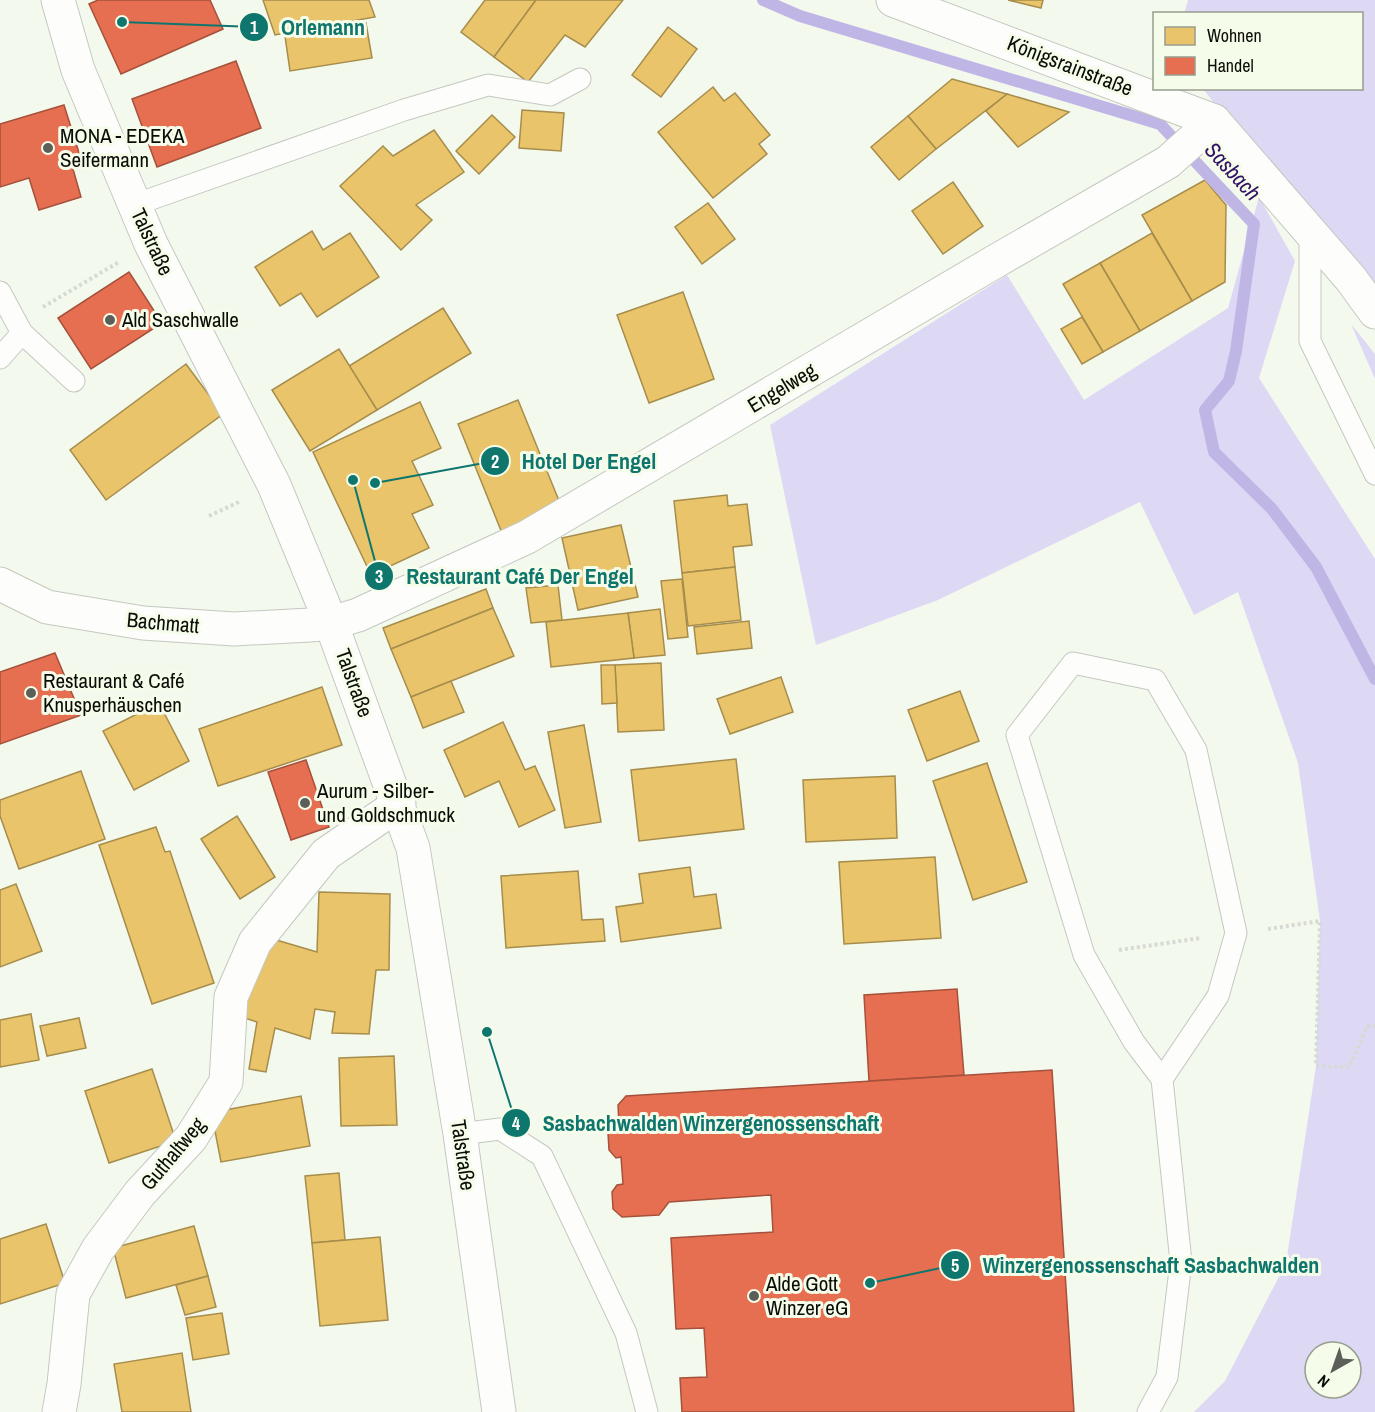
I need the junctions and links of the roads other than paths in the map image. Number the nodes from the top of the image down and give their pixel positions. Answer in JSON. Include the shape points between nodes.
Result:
{"nodes":[{"id":1,"x":58,"y":0,"type":"edge"},
{"id":2,"x":893,"y":0,"type":"edge"},
{"id":3,"x":580,"y":79,"type":"dead end"},
{"id":4,"x":1214,"y":121,"type":"junction"},
{"id":5,"x":134,"y":205,"type":"junction"},
{"id":6,"x":1310,"y":231,"type":"junction"},
{"id":7,"x":0,"y":292,"type":"edge"},
{"id":8,"x":1375,"y":312,"type":"edge"},
{"id":9,"x":19,"y":328,"type":"junction"},
{"id":10,"x":0,"y":358,"type":"edge"},
{"id":11,"x":74,"y":381,"type":"dead end"},
{"id":12,"x":1375,"y":474,"type":"edge"},
{"id":13,"x":0,"y":584,"type":"edge"},
{"id":14,"x":331,"y":623,"type":"junction"},
{"id":15,"x":399,"y":804,"type":"junction"},
{"id":16,"x":1162,"y":1079,"type":"junction"},
{"id":17,"x":460,"y":1134,"type":"junction"},
{"id":18,"x":59,"y":1412,"type":"edge"},
{"id":19,"x":499,"y":1412,"type":"edge"},
{"id":20,"x":647,"y":1412,"type":"edge"},
{"id":21,"x":1148,"y":1412,"type":"edge"}],
"edges":[{"from":1,"to":5,"type":"street","name":"Talstraße","via":[[78,70]]},
{"from":2,"to":4,"type":"street","name":"Königsrainstraße"},
{"from":3,"to":5,"type":"lane","via":[[550,94],[488,85],[404,110]]},
{"from":4,"to":6,"type":"street","name":"Königsrainstraße"},
{"from":4,"to":14,"type":"street","name":"Engelweg","via":[[1168,162],[527,537],[358,615]]},
{"from":5,"to":14,"type":"street","name":"Talstraße","via":[[274,485]]},
{"from":6,"to":8,"type":"street","name":"Königsrainstraße"},
{"from":6,"to":12,"type":"lane","via":[[1310,341]]},
{"from":7,"to":9,"type":"lane"},
{"from":9,"to":10,"type":"lane"},
{"from":9,"to":11,"type":"lane"},
{"from":13,"to":14,"type":"street","name":"Bachmatt","via":[[47,607],[143,623],[234,629]]},
{"from":14,"to":15,"type":"street","name":"Talstraße"},
{"from":15,"to":17,"type":"street","name":"Talstraße","via":[[413,848]]},
{"from":15,"to":18,"type":"street","name":"Guthaltweg","via":[[326,854],[255,942],[231,997],[226,1082],[191,1138],[140,1193],[98,1249],[73,1294]]},
{"from":16,"to":16,"type":"lane","via":[[1218,996],[1236,933],[1234,922],[1196,750],[1155,680],[1073,663],[1017,735],[1084,955],[1134,1042]]},
{"from":16,"to":21,"type":"lane","via":[[1181,1262],[1167,1377]]},
{"from":17,"to":19,"type":"street","name":"Talstraße"},
{"from":17,"to":20,"type":"lane","via":[[500,1129],[542,1156],[626,1333]]}]}
